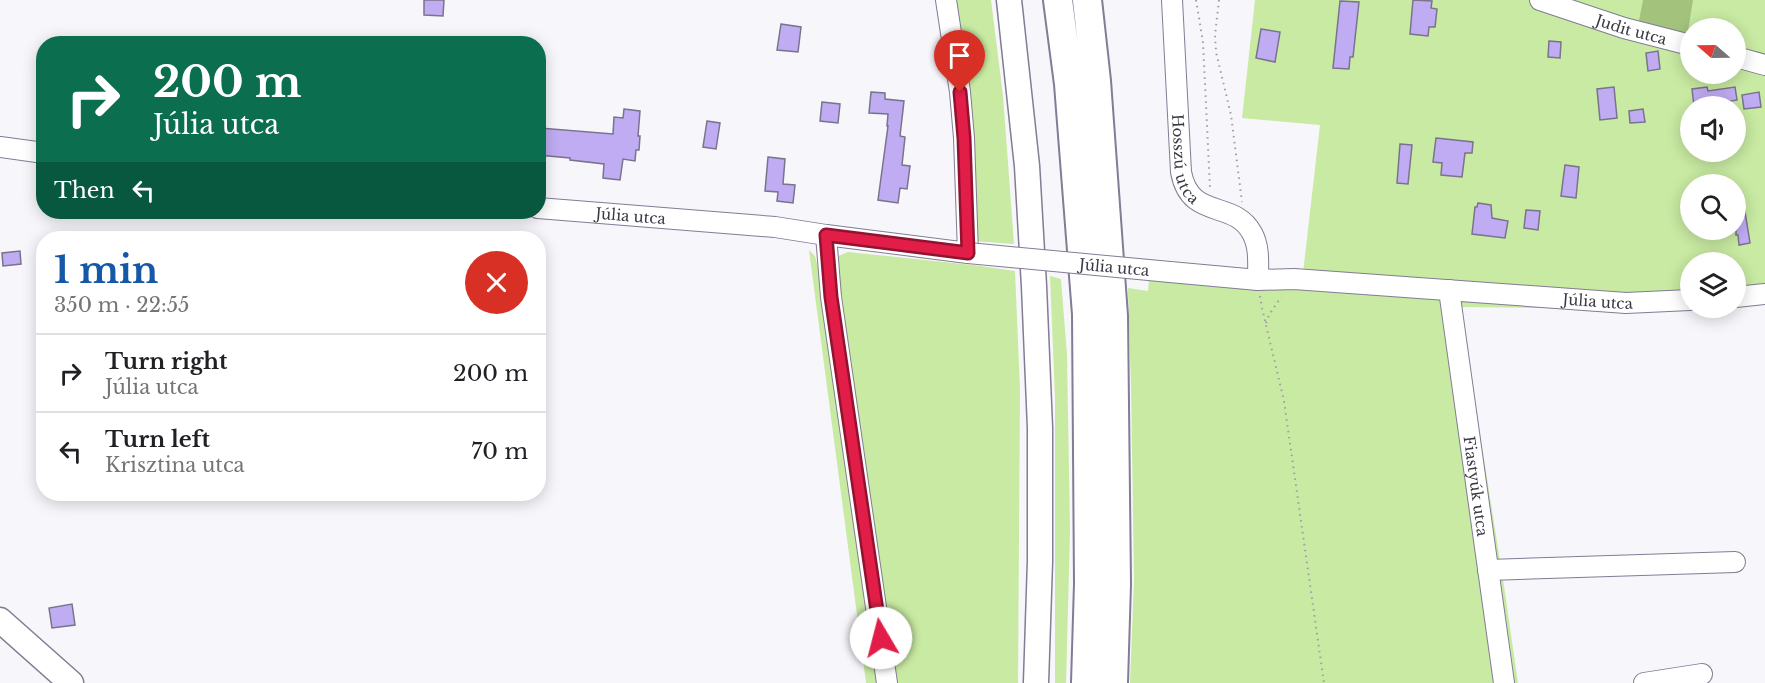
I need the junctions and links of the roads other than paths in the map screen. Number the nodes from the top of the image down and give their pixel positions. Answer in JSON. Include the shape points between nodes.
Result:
{"nodes":[{"id":1,"x":946,"y":0,"type":"edge"},
{"id":2,"x":1009,"y":0,"type":"edge"},
{"id":3,"x":1058,"y":0,"type":"edge"},
{"id":4,"x":1087,"y":0,"type":"edge"},
{"id":5,"x":1172,"y":0,"type":"edge"},
{"id":6,"x":1546,"y":1,"type":"edge"},
{"id":7,"x":1680,"y":42,"type":"edge"},
{"id":8,"x":1746,"y":60,"type":"edge"},
{"id":9,"x":1765,"y":65,"type":"edge"},
{"id":10,"x":0,"y":147,"type":"edge"},
{"id":11,"x":36,"y":152,"type":"edge"},
{"id":12,"x":546,"y":209,"type":"edge"},
{"id":13,"x":826,"y":235,"type":"junction"},
{"id":14,"x":968,"y":253,"type":"junction"},
{"id":15,"x":1258,"y":280,"type":"junction"},
{"id":16,"x":1449,"y":290,"type":"junction"},
{"id":17,"x":1765,"y":294,"type":"edge"},
{"id":18,"x":1746,"y":296,"type":"edge"},
{"id":19,"x":1680,"y":300,"type":"edge"},
{"id":20,"x":1735,"y":562,"type":"dead end"},
{"id":21,"x":1488,"y":570,"type":"junction"},
{"id":22,"x":4,"y":631,"type":"edge"},
{"id":23,"x":1702,"y":674,"type":"dead end"},
{"id":24,"x":71,"y":683,"type":"edge"},
{"id":25,"x":887,"y":683,"type":"edge"},
{"id":26,"x":1036,"y":683,"type":"edge"},
{"id":27,"x":1086,"y":683,"type":"edge"},
{"id":28,"x":1113,"y":683,"type":"edge"},
{"id":29,"x":1504,"y":683,"type":"edge"},
{"id":30,"x":1644,"y":683,"type":"edge"}],
"edges":[{"from":1,"to":14,"type":"street","via":[[960,92]]},
{"from":2,"to":26,"type":"main road","via":[[1027,166],[1040,428]]},
{"from":3,"to":27,"type":"highway","via":[[1069,84],[1086,314],[1089,584]]},
{"from":4,"to":28,"type":"highway","via":[[1113,316]]},
{"from":5,"to":15,"type":"street","name":"Hosszú utca","via":[[1183,185],[1197,202],[1235,216],[1247,226],[1257,248]]},
{"from":6,"to":7,"type":"street","name":"Judit utca"},
{"from":8,"to":9,"type":"street"},
{"from":10,"to":11,"type":"street"},
{"from":12,"to":13,"type":"street","name":"Júlia utca","via":[[775,227]]},
{"from":13,"to":14,"type":"street","name":"Júlia utca"},
{"from":13,"to":25,"type":"street","via":[[831,297]]},
{"from":14,"to":15,"type":"street","name":"Júlia utca","bridge":true},
{"from":15,"to":16,"type":"street","name":"Júlia utca","via":[[1304,279]]},
{"from":16,"to":19,"type":"street","name":"Júlia utca","via":[[1626,303]]},
{"from":16,"to":21,"type":"street","name":"Fiastyúk utca"},
{"from":17,"to":18,"type":"street"},
{"from":20,"to":21,"type":"street"},
{"from":21,"to":29,"type":"street","name":"Fiastyúk utca"},
{"from":22,"to":24,"type":"main road"},
{"from":23,"to":30,"type":"street"}]}
